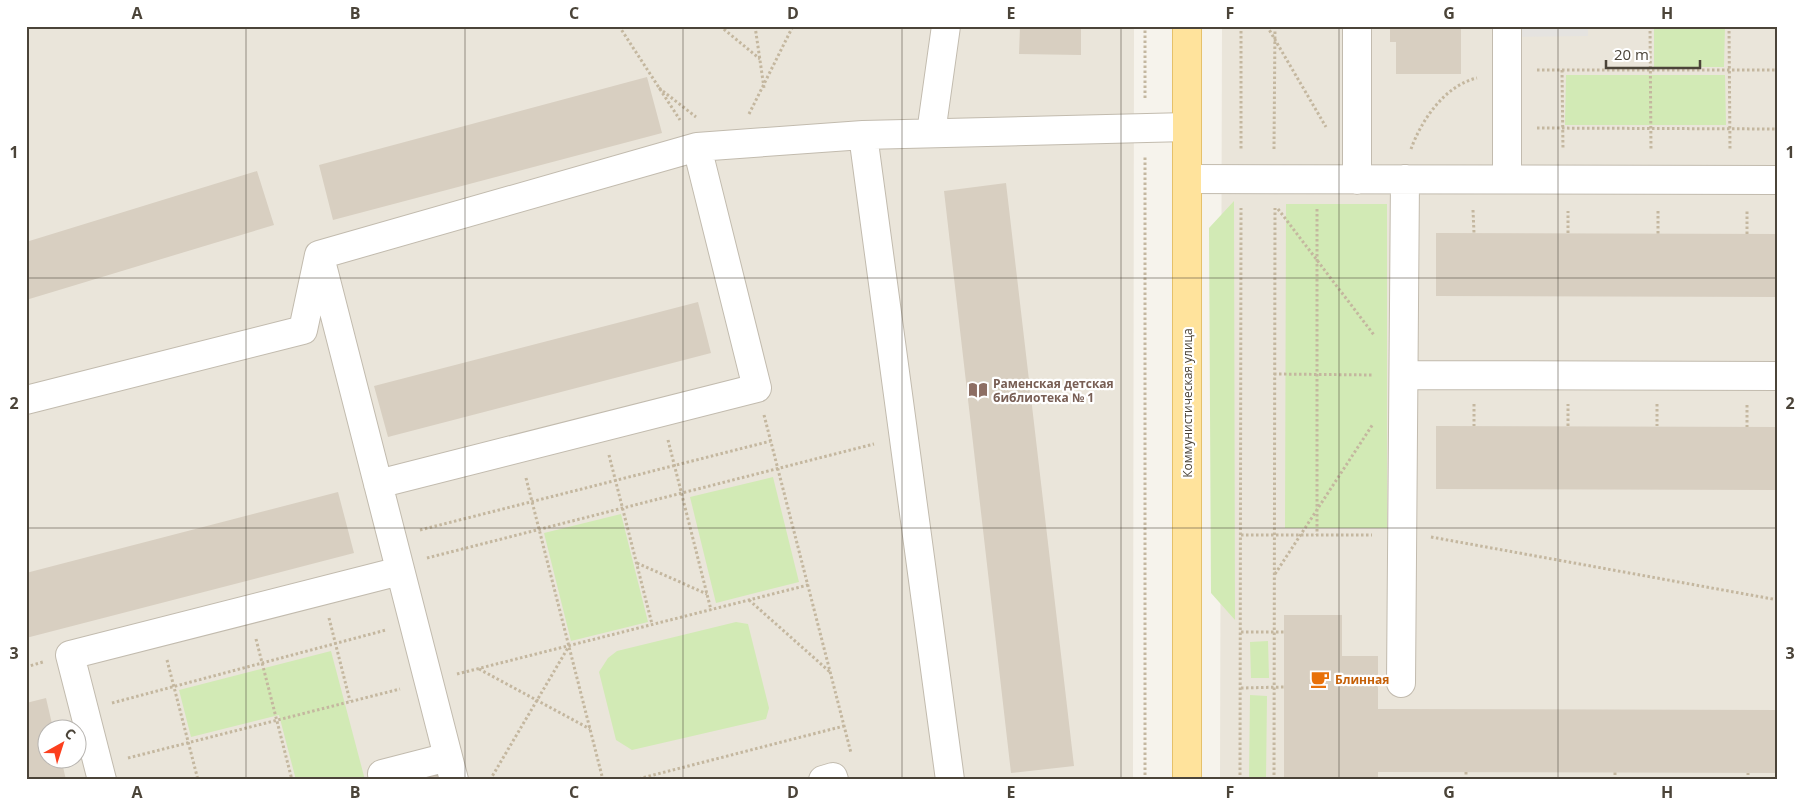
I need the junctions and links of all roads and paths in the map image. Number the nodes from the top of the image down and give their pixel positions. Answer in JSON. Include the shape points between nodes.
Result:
{"nodes":[{"id":1,"x":620,"y":26,"type":"edge"},
{"id":2,"x":720,"y":26,"type":"edge"},
{"id":3,"x":755,"y":26,"type":"edge"},
{"id":4,"x":793,"y":26,"type":"edge"},
{"id":5,"x":946,"y":26,"type":"edge"},
{"id":6,"x":1145,"y":26,"type":"edge"},
{"id":7,"x":1187,"y":26,"type":"edge"},
{"id":8,"x":1240,"y":26,"type":"edge"},
{"id":9,"x":1267,"y":26,"type":"edge"},
{"id":10,"x":1275,"y":26,"type":"edge"},
{"id":11,"x":1357,"y":26,"type":"edge"},
{"id":12,"x":1507,"y":26,"type":"edge"},
{"id":13,"x":1650,"y":26,"type":"edge"},
{"id":14,"x":1729,"y":26,"type":"edge"},
{"id":15,"x":1275,"y":38,"type":"junction"},
{"id":16,"x":760,"y":59,"type":"junction"},
{"id":17,"x":1507,"y":70,"type":"junction"},
{"id":18,"x":1562,"y":70,"type":"junction"},
{"id":19,"x":1778,"y":70,"type":"edge"},
{"id":20,"x":1650,"y":71,"type":"junction"},
{"id":21,"x":1729,"y":71,"type":"junction"},
{"id":22,"x":764,"y":88,"type":"junction"},
{"id":23,"x":1145,"y":128,"type":"junction"},
{"id":24,"x":1187,"y":128,"type":"junction"},
{"id":25,"x":1506,"y":128,"type":"junction"},
{"id":26,"x":1562,"y":128,"type":"junction"},
{"id":27,"x":1650,"y":128,"type":"junction"},
{"id":28,"x":1729,"y":129,"type":"junction"},
{"id":29,"x":1778,"y":129,"type":"edge"},
{"id":30,"x":1328,"y":130,"type":"dead end"},
{"id":31,"x":930,"y":133,"type":"junction"},
{"id":32,"x":863,"y":135,"type":"junction"},
{"id":33,"x":732,"y":145,"type":"junction"},
{"id":34,"x":697,"y":147,"type":"junction"},
{"id":35,"x":1187,"y":179,"type":"junction"},
{"id":36,"x":1241,"y":179,"type":"junction"},
{"id":37,"x":1274,"y":179,"type":"junction"},
{"id":38,"x":1317,"y":179,"type":"junction"},
{"id":39,"x":1404,"y":179,"type":"junction"},
{"id":40,"x":1357,"y":180,"type":"junction"},
{"id":41,"x":1507,"y":180,"type":"junction"},
{"id":42,"x":1564,"y":180,"type":"junction"},
{"id":43,"x":1652,"y":180,"type":"junction"},
{"id":44,"x":1731,"y":180,"type":"junction"},
{"id":45,"x":1778,"y":180,"type":"edge"},
{"id":46,"x":1474,"y":210,"type":"dead end"},
{"id":47,"x":1568,"y":211,"type":"dead end"},
{"id":48,"x":1658,"y":211,"type":"dead end"},
{"id":49,"x":1747,"y":211,"type":"dead end"},
{"id":50,"x":1474,"y":233,"type":"dead end"},
{"id":51,"x":1568,"y":234,"type":"dead end"},
{"id":52,"x":1658,"y":234,"type":"dead end"},
{"id":53,"x":1747,"y":234,"type":"dead end"},
{"id":54,"x":320,"y":255,"type":"junction"},
{"id":55,"x":1317,"y":261,"type":"junction"},
{"id":56,"x":1375,"y":337,"type":"dead end"},
{"id":57,"x":1274,"y":374,"type":"junction"},
{"id":58,"x":1317,"y":375,"type":"junction"},
{"id":59,"x":1404,"y":375,"type":"junction"},
{"id":60,"x":1778,"y":376,"type":"edge"},
{"id":61,"x":757,"y":388,"type":"junction"},
{"id":62,"x":26,"y":400,"type":"edge"},
{"id":63,"x":1474,"y":401,"type":"dead end"},
{"id":64,"x":1568,"y":402,"type":"dead end"},
{"id":65,"x":1657,"y":402,"type":"dead end"},
{"id":66,"x":1747,"y":402,"type":"dead end"},
{"id":67,"x":661,"y":412,"type":"junction"},
{"id":68,"x":1377,"y":417,"type":"dead end"},
{"id":69,"x":1474,"y":426,"type":"dead end"},
{"id":70,"x":1568,"y":426,"type":"dead end"},
{"id":71,"x":1657,"y":426,"type":"dead end"},
{"id":72,"x":1747,"y":427,"type":"dead end"},
{"id":73,"x":602,"y":428,"type":"junction"},
{"id":74,"x":904,"y":436,"type":"junction"},
{"id":75,"x":771,"y":441,"type":"junction"},
{"id":76,"x":519,"y":448,"type":"junction"},
{"id":77,"x":674,"y":466,"type":"junction"},
{"id":78,"x":778,"y":469,"type":"junction"},
{"id":79,"x":615,"y":480,"type":"junction"},
{"id":80,"x":378,"y":484,"type":"junction"},
{"id":81,"x":682,"y":494,"type":"junction"},
{"id":82,"x":532,"y":502,"type":"junction"},
{"id":83,"x":623,"y":508,"type":"junction"},
{"id":84,"x":1318,"y":509,"type":"junction"},
{"id":85,"x":540,"y":530,"type":"junction"},
{"id":86,"x":1241,"y":535,"type":"junction"},
{"id":87,"x":1274,"y":535,"type":"junction"},
{"id":88,"x":1300,"y":535,"type":"junction"},
{"id":89,"x":1318,"y":535,"type":"junction"},
{"id":90,"x":1403,"y":536,"type":"junction"},
{"id":91,"x":391,"y":537,"type":"junction"},
{"id":92,"x":636,"y":562,"type":"junction"},
{"id":93,"x":399,"y":568,"type":"junction"},
{"id":94,"x":1274,"y":574,"type":"junction"},
{"id":95,"x":322,"y":591,"type":"junction"},
{"id":96,"x":708,"y":594,"type":"junction"},
{"id":97,"x":748,"y":600,"type":"dead end"},
{"id":98,"x":1778,"y":600,"type":"edge"},
{"id":99,"x":248,"y":610,"type":"junction"},
{"id":100,"x":711,"y":610,"type":"dead end"},
{"id":101,"x":413,"y":623,"type":"junction"},
{"id":102,"x":652,"y":624,"type":"dead end"},
{"id":103,"x":160,"y":632,"type":"junction"},
{"id":104,"x":1240,"y":632,"type":"junction"},
{"id":105,"x":1284,"y":632,"type":"dead end"},
{"id":106,"x":1274,"y":633,"type":"junction"},
{"id":107,"x":335,"y":644,"type":"junction"},
{"id":108,"x":569,"y":646,"type":"junction"},
{"id":109,"x":262,"y":663,"type":"junction"},
{"id":110,"x":478,"y":669,"type":"dead end"},
{"id":111,"x":830,"y":672,"type":"junction"},
{"id":112,"x":1401,"y":683,"type":"dead end"},
{"id":113,"x":174,"y":687,"type":"junction"},
{"id":114,"x":1241,"y":688,"type":"junction"},
{"id":115,"x":1274,"y":688,"type":"junction"},
{"id":116,"x":1284,"y":688,"type":"dead end"},
{"id":117,"x":537,"y":700,"type":"junction"},
{"id":118,"x":350,"y":701,"type":"dead end"},
{"id":119,"x":85,"y":711,"type":"junction"},
{"id":120,"x":844,"y":726,"type":"junction"},
{"id":121,"x":590,"y":729,"type":"junction"},
{"id":122,"x":451,"y":768,"type":"edge"},
{"id":123,"x":843,"y":771,"type":"edge"},
{"id":124,"x":1466,"y":772,"type":"dead end"},
{"id":125,"x":1615,"y":772,"type":"dead end"},
{"id":126,"x":1748,"y":773,"type":"dead end"},
{"id":127,"x":102,"y":780,"type":"edge"},
{"id":128,"x":198,"y":780,"type":"edge"},
{"id":129,"x":292,"y":780,"type":"edge"},
{"id":130,"x":383,"y":780,"type":"edge"},
{"id":131,"x":490,"y":780,"type":"edge"},
{"id":132,"x":604,"y":780,"type":"edge"},
{"id":133,"x":634,"y":780,"type":"edge"},
{"id":134,"x":823,"y":780,"type":"edge"},
{"id":135,"x":950,"y":780,"type":"edge"},
{"id":136,"x":1145,"y":780,"type":"edge"},
{"id":137,"x":1187,"y":780,"type":"edge"},
{"id":138,"x":1240,"y":780,"type":"edge"},
{"id":139,"x":1274,"y":780,"type":"edge"},
{"id":140,"x":1466,"y":780,"type":"edge"},
{"id":141,"x":1615,"y":780,"type":"edge"},
{"id":142,"x":1748,"y":780,"type":"edge"}],
"edges":[{"from":1,"to":34,"type":"path"},
{"from":2,"to":16,"type":"path"},
{"from":3,"to":16,"type":"path"},
{"from":4,"to":22,"type":"path"},
{"from":5,"to":31,"type":"lane"},
{"from":6,"to":23,"type":"path"},
{"from":7,"to":24,"type":"main road","name":"Коммунистическая улица"},
{"from":8,"to":36,"type":"path"},
{"from":9,"to":15,"type":"path"},
{"from":10,"to":15,"type":"path"},
{"from":11,"to":40,"type":"lane"},
{"from":12,"to":17,"type":"lane"},
{"from":13,"to":20,"type":"path"},
{"from":14,"to":21,"type":"path"},
{"from":15,"to":30,"type":"path"},
{"from":15,"to":37,"type":"path"},
{"from":16,"to":22,"type":"path"},
{"from":17,"to":18,"type":"path"},
{"from":17,"to":25,"type":"lane"},
{"from":17,"to":39,"type":"path","via":[[1470,79],[1443,98],[1423,123],[1411,148]]},
{"from":18,"to":20,"type":"path"},
{"from":18,"to":26,"type":"path"},
{"from":19,"to":21,"type":"path"},
{"from":20,"to":21,"type":"path"},
{"from":20,"to":27,"type":"path"},
{"from":21,"to":28,"type":"path"},
{"from":22,"to":33,"type":"path"},
{"from":23,"to":24,"type":"lane"},
{"from":23,"to":31,"type":"lane"},
{"from":23,"to":136,"type":"path"},
{"from":24,"to":35,"type":"main road","name":"Коммунистическая улица"},
{"from":25,"to":26,"type":"path"},
{"from":25,"to":41,"type":"lane"},
{"from":26,"to":27,"type":"path"},
{"from":26,"to":42,"type":"path"},
{"from":27,"to":28,"type":"path"},
{"from":27,"to":43,"type":"path"},
{"from":28,"to":29,"type":"path"},
{"from":28,"to":44,"type":"path"},
{"from":31,"to":32,"type":"lane"},
{"from":32,"to":33,"type":"lane"},
{"from":32,"to":74,"type":"lane"},
{"from":33,"to":34,"type":"lane"},
{"from":34,"to":54,"type":"lane"},
{"from":34,"to":61,"type":"lane"},
{"from":35,"to":36,"type":"lane"},
{"from":35,"to":137,"type":"main road","name":"Коммунистическая улица"},
{"from":36,"to":37,"type":"lane"},
{"from":36,"to":86,"type":"path"},
{"from":37,"to":38,"type":"lane"},
{"from":38,"to":40,"type":"lane"},
{"from":38,"to":55,"type":"path"},
{"from":39,"to":40,"type":"lane"},
{"from":39,"to":41,"type":"lane"},
{"from":39,"to":59,"type":"lane"},
{"from":41,"to":42,"type":"lane"},
{"from":42,"to":43,"type":"lane"},
{"from":43,"to":44,"type":"lane"},
{"from":44,"to":45,"type":"lane"},
{"from":46,"to":50,"type":"path"},
{"from":47,"to":51,"type":"path"},
{"from":48,"to":52,"type":"path"},
{"from":49,"to":53,"type":"path"},
{"from":54,"to":62,"type":"lane","via":[[303,330]]},
{"from":54,"to":80,"type":"lane"},
{"from":55,"to":56,"type":"path"},
{"from":55,"to":57,"type":"path","via":[[1275,204]]},
{"from":55,"to":58,"type":"path"},
{"from":57,"to":58,"type":"path"},
{"from":57,"to":87,"type":"path"},
{"from":58,"to":59,"type":"path"},
{"from":58,"to":84,"type":"path"},
{"from":59,"to":60,"type":"lane"},
{"from":59,"to":90,"type":"lane"},
{"from":61,"to":67,"type":"lane"},
{"from":61,"to":75,"type":"path"},
{"from":63,"to":69,"type":"path"},
{"from":64,"to":70,"type":"path"},
{"from":65,"to":71,"type":"path"},
{"from":66,"to":72,"type":"path"},
{"from":67,"to":73,"type":"lane"},
{"from":67,"to":77,"type":"path"},
{"from":68,"to":84,"type":"path"},
{"from":73,"to":76,"type":"lane"},
{"from":73,"to":79,"type":"path"},
{"from":74,"to":78,"type":"path"},
{"from":74,"to":135,"type":"lane"},
{"from":75,"to":77,"type":"path"},
{"from":75,"to":78,"type":"path"},
{"from":76,"to":80,"type":"lane"},
{"from":76,"to":82,"type":"path"},
{"from":77,"to":79,"type":"path"},
{"from":77,"to":81,"type":"path"},
{"from":78,"to":81,"type":"path"},
{"from":78,"to":111,"type":"path"},
{"from":79,"to":82,"type":"path"},
{"from":79,"to":83,"type":"path"},
{"from":80,"to":91,"type":"lane"},
{"from":81,"to":83,"type":"path"},
{"from":81,"to":96,"type":"path"},
{"from":82,"to":85,"type":"path"},
{"from":82,"to":91,"type":"path"},
{"from":83,"to":85,"type":"path"},
{"from":83,"to":92,"type":"path"},
{"from":84,"to":88,"type":"path"},
{"from":84,"to":89,"type":"path"},
{"from":85,"to":93,"type":"path"},
{"from":85,"to":108,"type":"path"},
{"from":86,"to":87,"type":"path"},
{"from":86,"to":104,"type":"path"},
{"from":87,"to":88,"type":"path"},
{"from":87,"to":94,"type":"path"},
{"from":88,"to":89,"type":"path"},
{"from":88,"to":94,"type":"path"},
{"from":89,"to":90,"type":"path"},
{"from":90,"to":98,"type":"path","via":[[1420,536]]},
{"from":90,"to":112,"type":"lane"},
{"from":91,"to":93,"type":"lane"},
{"from":92,"to":96,"type":"path"},
{"from":92,"to":102,"type":"path"},
{"from":93,"to":95,"type":"lane"},
{"from":93,"to":101,"type":"lane"},
{"from":94,"to":106,"type":"path"},
{"from":95,"to":99,"type":"lane"},
{"from":95,"to":107,"type":"path"},
{"from":96,"to":100,"type":"path"},
{"from":97,"to":111,"type":"path"},
{"from":99,"to":103,"type":"lane"},
{"from":99,"to":109,"type":"path"},
{"from":101,"to":107,"type":"path"},
{"from":101,"to":122,"type":"lane"},
{"from":103,"to":113,"type":"path"},
{"from":103,"to":119,"type":"lane","via":[[70,655]]},
{"from":104,"to":106,"type":"path"},
{"from":104,"to":114,"type":"path"},
{"from":105,"to":106,"type":"path"},
{"from":106,"to":115,"type":"path"},
{"from":107,"to":109,"type":"path"},
{"from":107,"to":118,"type":"path"},
{"from":108,"to":117,"type":"path"},
{"from":108,"to":121,"type":"path"},
{"from":109,"to":113,"type":"path"},
{"from":109,"to":129,"type":"path"},
{"from":110,"to":117,"type":"path"},
{"from":111,"to":120,"type":"path"},
{"from":113,"to":119,"type":"path"},
{"from":113,"to":128,"type":"path"},
{"from":114,"to":115,"type":"path"},
{"from":114,"to":138,"type":"path"},
{"from":115,"to":116,"type":"path"},
{"from":115,"to":139,"type":"path"},
{"from":117,"to":121,"type":"path"},
{"from":117,"to":131,"type":"path"},
{"from":119,"to":127,"type":"lane"},
{"from":120,"to":123,"type":"path"},
{"from":120,"to":133,"type":"path"},
{"from":121,"to":132,"type":"path"},
{"from":122,"to":130,"type":"lane","via":[[382,774]]},
{"from":123,"to":134,"type":"lane"},
{"from":124,"to":140,"type":"path"},
{"from":125,"to":141,"type":"path"},
{"from":126,"to":142,"type":"path"}]}
